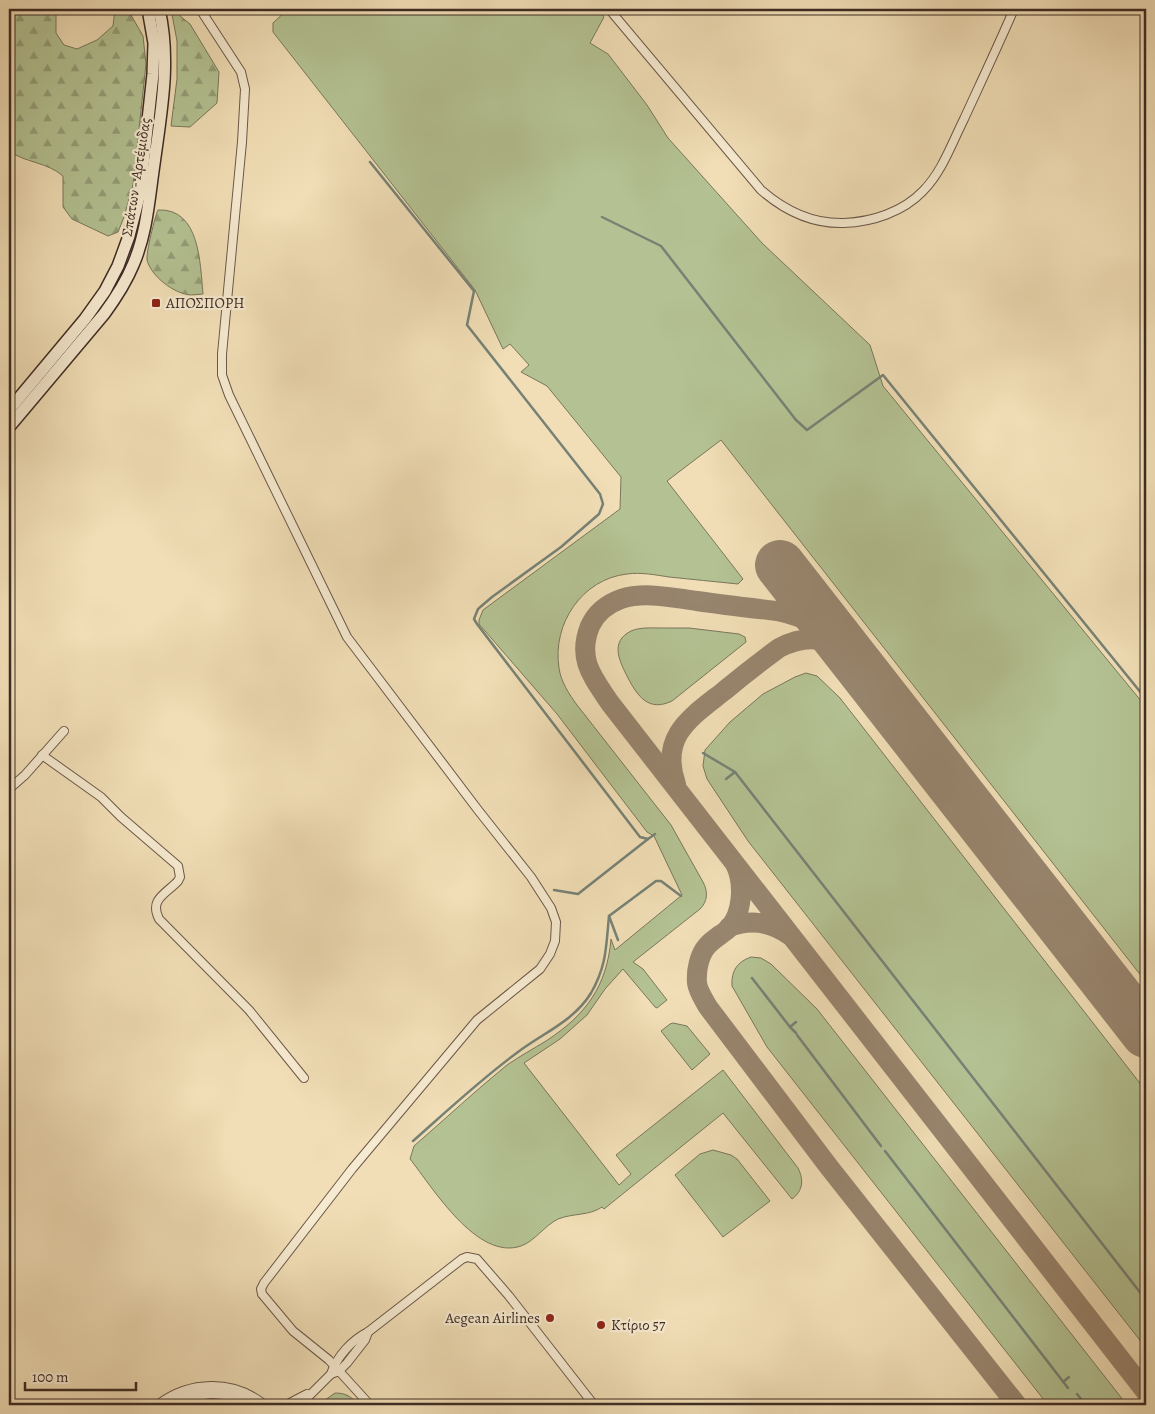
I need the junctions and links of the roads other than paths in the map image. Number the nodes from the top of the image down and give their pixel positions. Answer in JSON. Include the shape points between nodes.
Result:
{"nodes":[{"id":1,"x":148,"y":9,"type":"edge"},
{"id":2,"x":159,"y":9,"type":"edge"},
{"id":3,"x":200,"y":9,"type":"edge"},
{"id":4,"x":609,"y":9,"type":"edge"},
{"id":5,"x":1014,"y":9,"type":"edge"},
{"id":6,"x":9,"y":410,"type":"edge"},
{"id":7,"x":9,"y":427,"type":"edge"},
{"id":8,"x":64,"y":730,"type":"dead end"},
{"id":9,"x":42,"y":755,"type":"junction"},
{"id":10,"x":9,"y":789,"type":"edge"},
{"id":11,"x":304,"y":1078,"type":"dead end"},
{"id":12,"x":337,"y":1368,"type":"junction"},
{"id":13,"x":315,"y":1389,"type":"junction"},
{"id":14,"x":159,"y":1405,"type":"edge"},
{"id":15,"x":170,"y":1405,"type":"edge"},
{"id":16,"x":250,"y":1405,"type":"edge"},
{"id":17,"x":263,"y":1405,"type":"edge"},
{"id":18,"x":286,"y":1405,"type":"edge"},
{"id":19,"x":300,"y":1405,"type":"edge"},
{"id":20,"x":370,"y":1405,"type":"edge"},
{"id":21,"x":594,"y":1405,"type":"edge"}],
"edges":[{"from":1,"to":6,"type":"main road","name":"Σπάτων - Αρτέμιδας","via":[[154,43],[153,74],[140,193],[129,236],[105,290]]},
{"from":2,"to":7,"type":"main road","name":"Σπάτων - Αρτέμιδας","via":[[166,44],[165,82],[147,218],[134,265],[104,314]]},
{"from":3,"to":12,"type":"street","via":[[241,72],[245,89],[222,354],[222,375],[227,389],[347,637],[531,877],[548,902],[556,922],[555,941],[545,963],[476,1020],[352,1169],[261,1289],[293,1331]]},
{"from":4,"to":5,"type":"street","via":[[762,190],[798,214],[833,223],[860,222],[888,214],[922,193],[933,180]]},
{"from":8,"to":9,"type":"street"},
{"from":9,"to":10,"type":"street"},
{"from":9,"to":11,"type":"street","via":[[101,797],[178,866],[178,880],[158,900],[159,919],[249,1010]]},
{"from":12,"to":13,"type":"street"},
{"from":12,"to":20,"type":"street"},
{"from":12,"to":21,"type":"street","via":[[338,1359],[360,1336],[467,1257],[477,1259],[509,1296]]},
{"from":13,"to":18,"type":"street"},
{"from":13,"to":19,"type":"street"},
{"from":14,"to":17,"type":"street","via":[[178,1393],[210,1386],[243,1393]]},
{"from":15,"to":16,"type":"street","via":[[204,1394],[233,1397]]}]}
